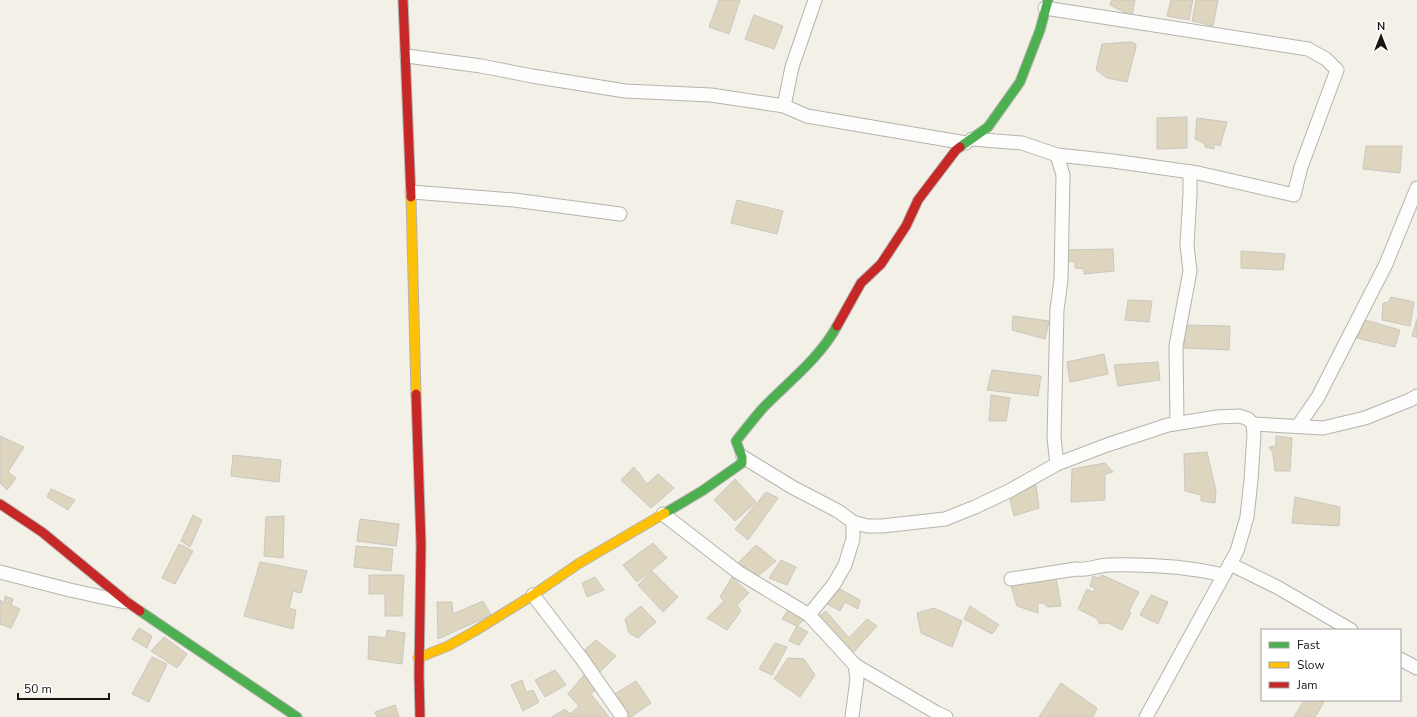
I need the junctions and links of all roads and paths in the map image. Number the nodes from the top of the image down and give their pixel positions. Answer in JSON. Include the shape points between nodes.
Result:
{"nodes":[{"id":1,"x":403,"y":0,"type":"edge"},
{"id":2,"x":815,"y":0,"type":"edge"},
{"id":3,"x":1046,"y":4,"type":"edge"},
{"id":4,"x":407,"y":56,"type":"junction"},
{"id":5,"x":784,"y":106,"type":"junction"},
{"id":6,"x":969,"y":141,"type":"junction"},
{"id":7,"x":1057,"y":155,"type":"junction"},
{"id":8,"x":1190,"y":172,"type":"junction"},
{"id":9,"x":1417,"y":188,"type":"edge"},
{"id":10,"x":412,"y":192,"type":"junction"},
{"id":11,"x":620,"y":214,"type":"dead end"},
{"id":12,"x":1417,"y":396,"type":"edge"},
{"id":13,"x":1177,"y":423,"type":"junction"},
{"id":14,"x":1253,"y":424,"type":"junction"},
{"id":15,"x":1298,"y":426,"type":"junction"},
{"id":16,"x":743,"y":457,"type":"junction"},
{"id":17,"x":1057,"y":464,"type":"junction"},
{"id":18,"x":0,"y":504,"type":"edge"},
{"id":19,"x":662,"y":514,"type":"junction"},
{"id":20,"x":853,"y":522,"type":"junction"},
{"id":21,"x":1230,"y":564,"type":"junction"},
{"id":22,"x":0,"y":572,"type":"edge"},
{"id":23,"x":1224,"y":575,"type":"junction"},
{"id":24,"x":1011,"y":579,"type":"dead end"},
{"id":25,"x":533,"y":595,"type":"junction"},
{"id":26,"x":127,"y":602,"type":"junction"},
{"id":27,"x":809,"y":615,"type":"junction"},
{"id":28,"x":1349,"y":629,"type":"edge"},
{"id":29,"x":418,"y":658,"type":"junction"},
{"id":30,"x":1401,"y":660,"type":"edge"},
{"id":31,"x":855,"y":665,"type":"junction"},
{"id":32,"x":1417,"y":668,"type":"edge"},
{"id":33,"x":621,"y":715,"type":"dead end"},
{"id":34,"x":297,"y":717,"type":"edge"},
{"id":35,"x":420,"y":717,"type":"edge"},
{"id":36,"x":852,"y":717,"type":"edge"},
{"id":37,"x":946,"y":717,"type":"edge"},
{"id":38,"x":1146,"y":717,"type":"edge"}],
"edges":[{"from":1,"to":4,"type":"street"},
{"from":2,"to":5,"type":"street","via":[[792,67]]},
{"from":3,"to":6,"type":"street","via":[[1040,30],[1020,82],[988,127]]},
{"from":3,"to":8,"type":"street","via":[[1308,49],[1326,59],[1337,70],[1300,167],[1294,195]]},
{"from":4,"to":5,"type":"street","via":[[482,66],[625,91],[711,95]]},
{"from":4,"to":10,"type":"street"},
{"from":5,"to":6,"type":"street","via":[[807,116]]},
{"from":6,"to":7,"type":"street","via":[[1022,143]]},
{"from":6,"to":16,"type":"street","via":[[956,150],[918,200],[906,226],[888,254],[861,283],[830,340],[763,408],[736,441],[737,449]]},
{"from":7,"to":8,"type":"street"},
{"from":7,"to":17,"type":"street","via":[[1063,175],[1061,280],[1056,332],[1054,438]]},
{"from":8,"to":13,"type":"street","via":[[1187,245],[1190,271],[1176,346]]},
{"from":9,"to":15,"type":"street","via":[[1386,264],[1318,397]]},
{"from":10,"to":11,"type":"street","via":[[514,200]]},
{"from":10,"to":29,"type":"street","via":[[421,546]]},
{"from":12,"to":15,"type":"street","via":[[1365,418],[1323,428]]},
{"from":13,"to":14,"type":"street","via":[[1240,416]]},
{"from":13,"to":17,"type":"street"},
{"from":14,"to":15,"type":"street"},
{"from":14,"to":21,"type":"street","via":[[1254,442],[1247,517],[1237,552]]},
{"from":16,"to":19,"type":"street","via":[[742,463],[725,476]]},
{"from":16,"to":20,"type":"street"},
{"from":17,"to":20,"type":"street","via":[[1009,491],[946,518],[882,526]]},
{"from":18,"to":26,"type":"street","via":[[42,532]]},
{"from":19,"to":25,"type":"street","via":[[578,564]]},
{"from":19,"to":27,"type":"street","via":[[738,572]]},
{"from":20,"to":27,"type":"street","via":[[853,539],[845,565],[834,584]]},
{"from":21,"to":23,"type":"street"},
{"from":21,"to":28,"type":"street","via":[[1278,587]]},
{"from":22,"to":26,"type":"street"},
{"from":23,"to":24,"type":"street","via":[[1164,567],[1108,565]]},
{"from":23,"to":38,"type":"street"},
{"from":25,"to":29,"type":"street","via":[[448,646]]},
{"from":25,"to":33,"type":"street"},
{"from":26,"to":34,"type":"street"},
{"from":27,"to":31,"type":"street"},
{"from":29,"to":35,"type":"street"},
{"from":30,"to":32,"type":"street"},
{"from":31,"to":36,"type":"street","via":[[857,679]]},
{"from":31,"to":37,"type":"street"}]}
